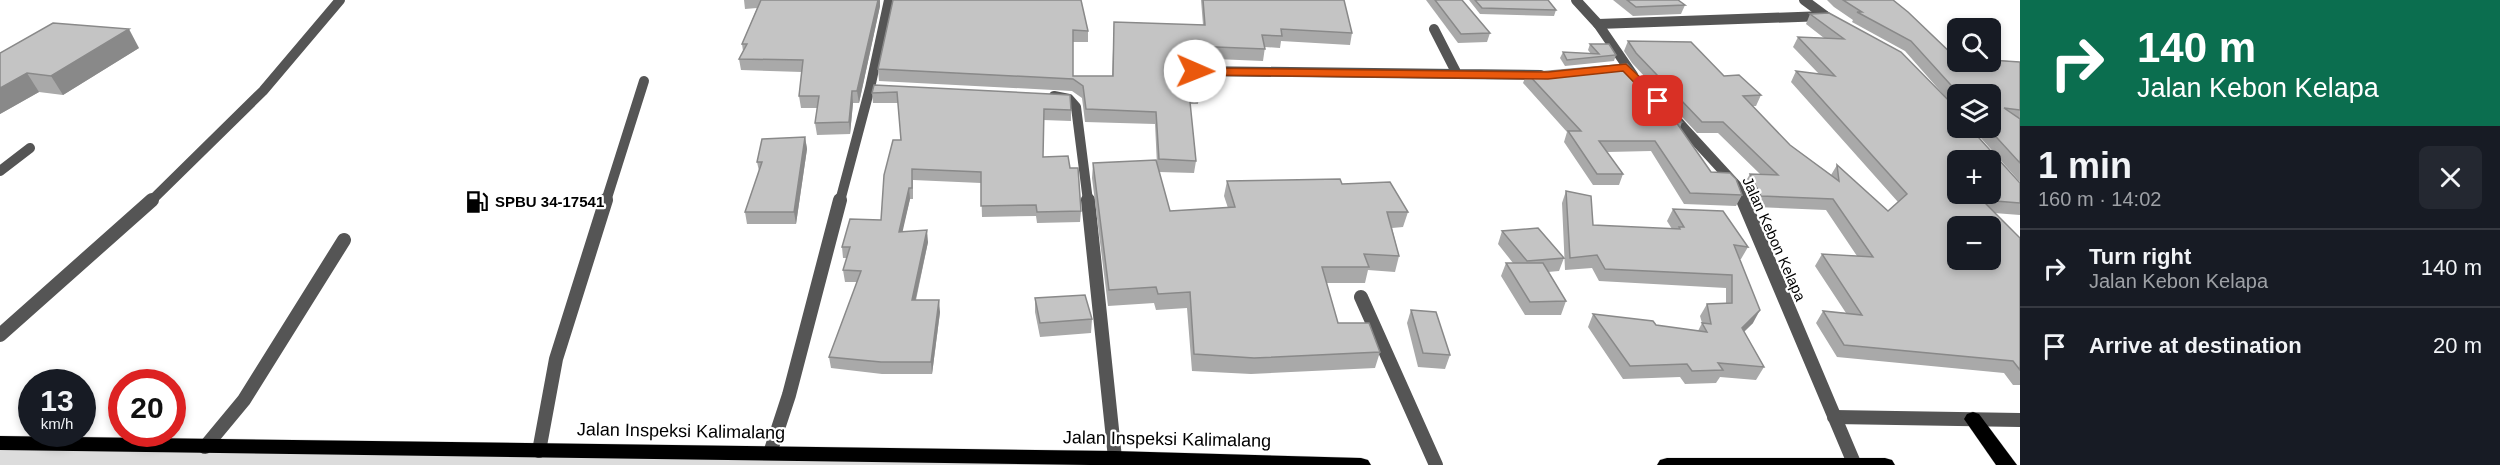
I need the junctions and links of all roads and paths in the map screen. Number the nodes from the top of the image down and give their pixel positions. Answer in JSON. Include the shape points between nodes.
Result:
{"nodes":[{"id":1,"x":340,"y":0,"type":"edge"},
{"id":2,"x":890,"y":0,"type":"edge"},
{"id":3,"x":1576,"y":0,"type":"edge"},
{"id":4,"x":1804,"y":0,"type":"edge"},
{"id":5,"x":1598,"y":24,"type":"junction"},
{"id":6,"x":1434,"y":29,"type":"dead end"},
{"id":7,"x":1195,"y":71,"type":"edge"},
{"id":8,"x":1457,"y":74,"type":"junction"},
{"id":9,"x":1548,"y":75,"type":"edge"},
{"id":10,"x":644,"y":81,"type":"dead end"},
{"id":11,"x":1642,"y":84,"type":"edge"},
{"id":12,"x":1036,"y":95,"type":"edge"},
{"id":13,"x":1658,"y":101,"type":"edge"},
{"id":14,"x":30,"y":148,"type":"dead end"},
{"id":15,"x":0,"y":171,"type":"edge"},
{"id":16,"x":344,"y":240,"type":"dead end"},
{"id":17,"x":1361,"y":297,"type":"dead end"},
{"id":18,"x":0,"y":335,"type":"edge"},
{"id":19,"x":1834,"y":417,"type":"junction"},
{"id":20,"x":1973,"y":419,"type":"junction"},
{"id":21,"x":2020,"y":420,"type":"edge"},
{"id":22,"x":0,"y":443,"type":"edge"},
{"id":23,"x":205,"y":447,"type":"junction"},
{"id":24,"x":539,"y":451,"type":"junction"},
{"id":25,"x":770,"y":453,"type":"junction"},
{"id":26,"x":1115,"y":458,"type":"junction"},
{"id":27,"x":1855,"y":464,"type":"edge"},
{"id":28,"x":1361,"y":465,"type":"edge"},
{"id":29,"x":1436,"y":465,"type":"edge"},
{"id":30,"x":1667,"y":465,"type":"edge"},
{"id":31,"x":1885,"y":465,"type":"edge"},
{"id":32,"x":2007,"y":465,"type":"edge"}],
"edges":[{"from":1,"to":18,"type":"street","via":[[273,84],[185,172]]},
{"from":2,"to":25,"type":"street","via":[[876,88]]},
{"from":3,"to":5,"type":"street"},
{"from":4,"to":5,"type":"street","via":[[1830,18]]},
{"from":5,"to":11,"type":"street","via":[[1621,68]]},
{"from":6,"to":8,"type":"street"},
{"from":7,"to":8,"type":"street"},
{"from":8,"to":9,"type":"street"},
{"from":10,"to":24,"type":"street","via":[[556,359]]},
{"from":12,"to":26,"type":"street","via":[[1076,101]]},
{"from":13,"to":19,"type":"street","name":"Jalan Kebon Kelapa","via":[[1737,186]]},
{"from":14,"to":15,"type":"street"},
{"from":16,"to":23,"type":"street","via":[[244,400]]},
{"from":17,"to":29,"type":"street"},
{"from":19,"to":20,"type":"street"},
{"from":19,"to":27,"type":"street","name":"Jalan Kebon Kelapa"},
{"from":20,"to":21,"type":"street"},
{"from":20,"to":32,"type":"main road"},
{"from":22,"to":23,"type":"main road","name":"Jalan Inspeksi Kalimalang"},
{"from":23,"to":24,"type":"main road","name":"Jalan Inspeksi Kalimalang"},
{"from":24,"to":25,"type":"main road","name":"Jalan Inspeksi Kalimalang"},
{"from":25,"to":26,"type":"main road","name":"Jalan Inspeksi Kalimalang"},
{"from":26,"to":28,"type":"main road","name":"Jalan Inspeksi Kalimalang"},
{"from":27,"to":30,"type":"main road"},
{"from":27,"to":31,"type":"main road"}]}
